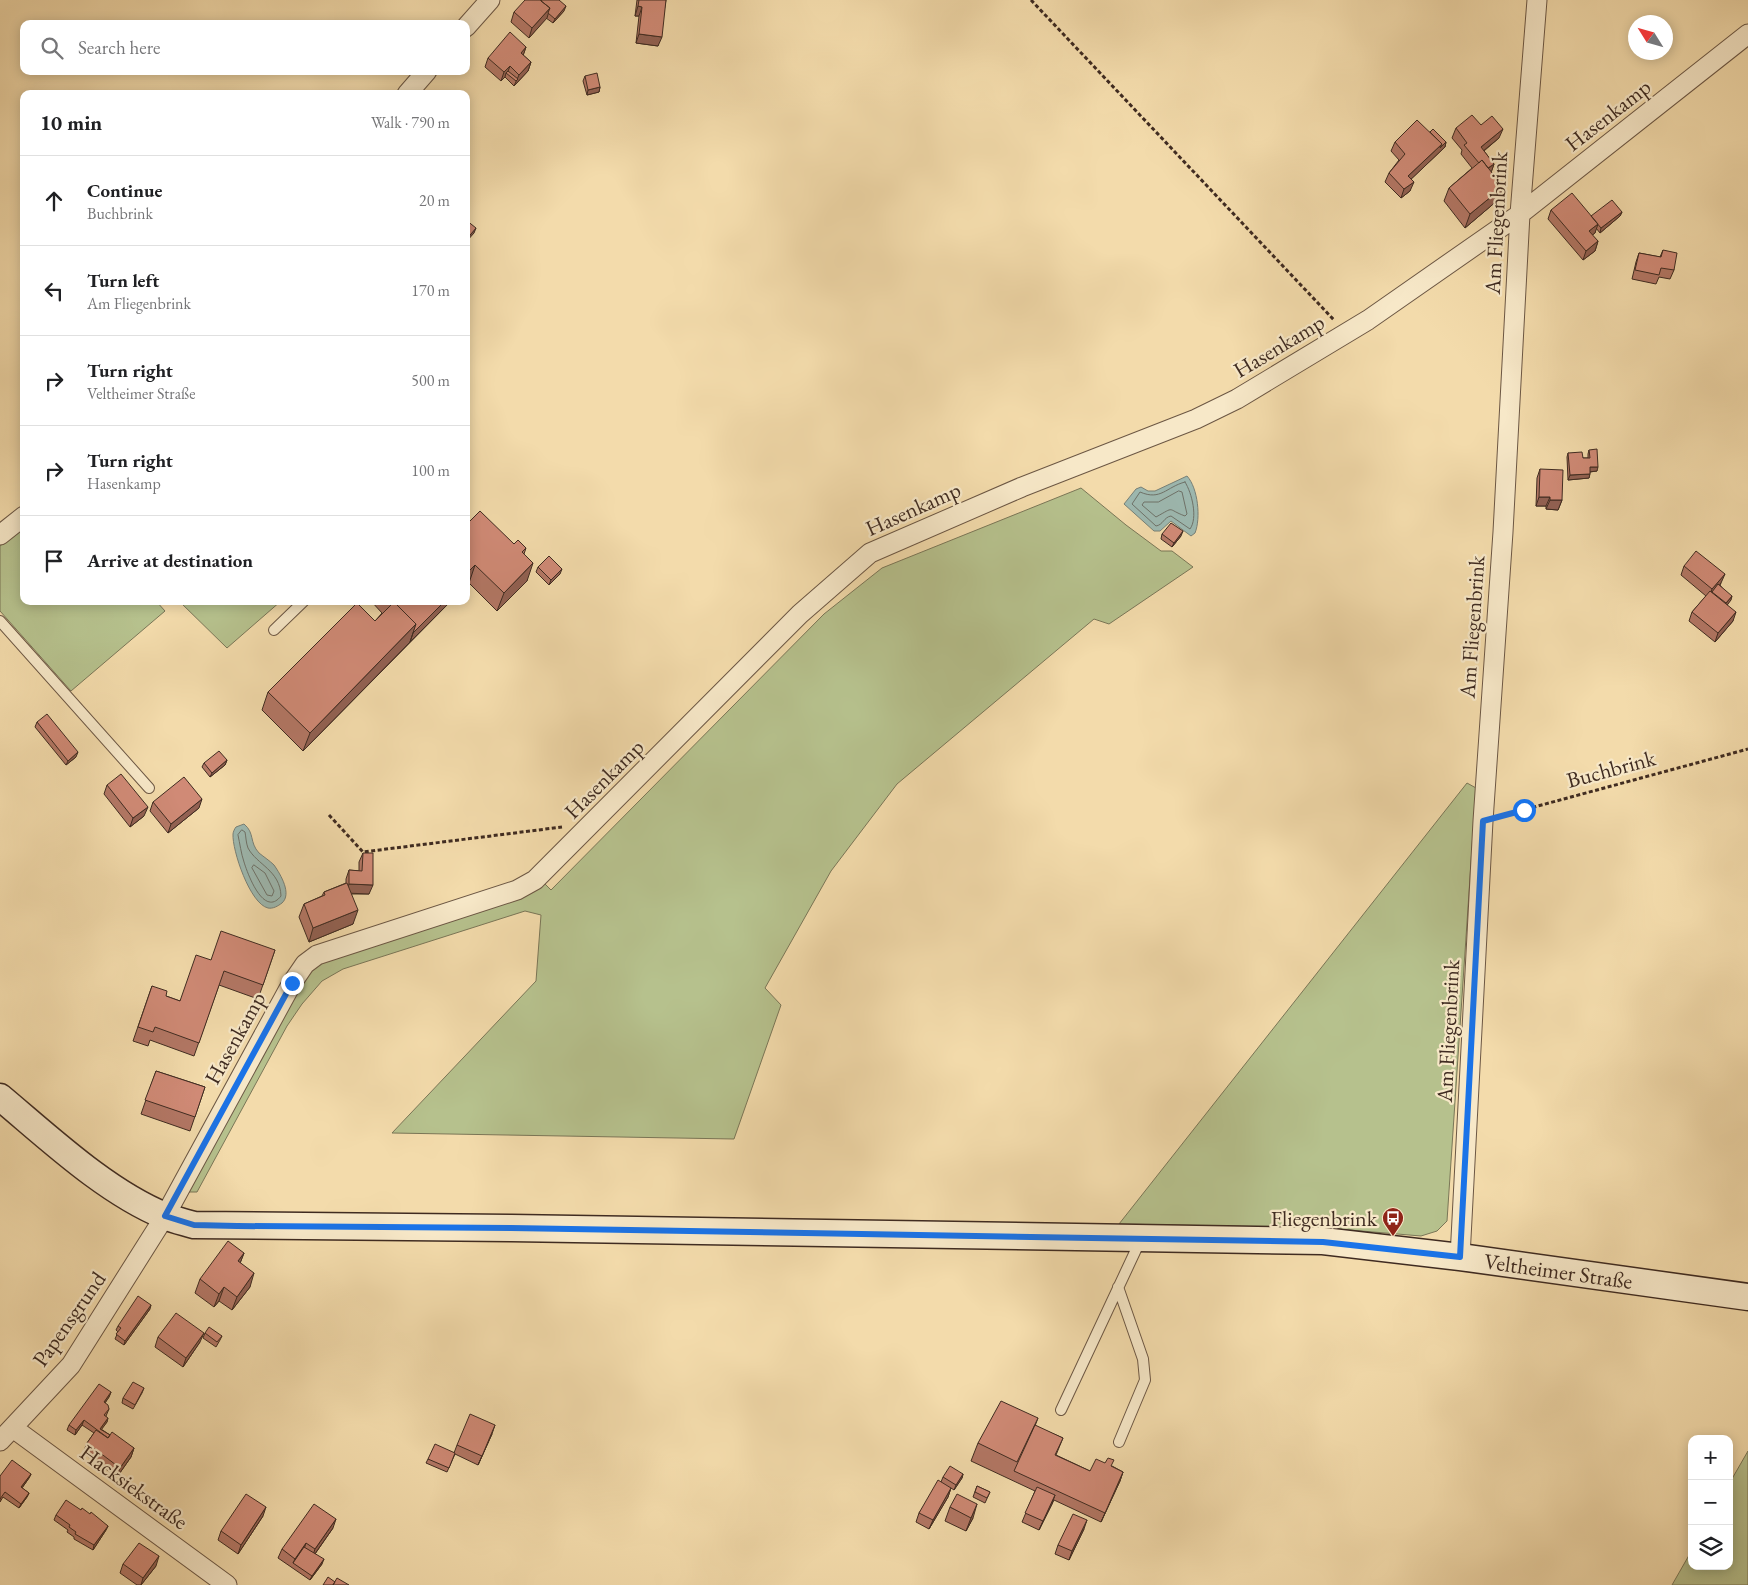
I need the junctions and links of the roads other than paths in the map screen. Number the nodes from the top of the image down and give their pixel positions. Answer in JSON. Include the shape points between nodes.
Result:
{"nodes":[{"id":1,"x":490,"y":0,"type":"edge"},
{"id":2,"x":1537,"y":0,"type":"edge"},
{"id":3,"x":470,"y":22,"type":"edge"},
{"id":4,"x":1748,"y":34,"type":"edge"},
{"id":5,"x":424,"y":75,"type":"edge"},
{"id":6,"x":410,"y":90,"type":"edge"},
{"id":7,"x":1520,"y":214,"type":"junction"},
{"id":8,"x":20,"y":519,"type":"edge"},
{"id":9,"x":0,"y":535,"type":"edge"},
{"id":10,"x":300,"y":605,"type":"edge"},
{"id":11,"x":0,"y":621,"type":"edge"},
{"id":12,"x":274,"y":630,"type":"dead end"},
{"id":13,"x":149,"y":788,"type":"dead end"},
{"id":14,"x":0,"y":1098,"type":"edge"},
{"id":15,"x":165,"y":1216,"type":"junction"},
{"id":16,"x":1141,"y":1238,"type":"junction"},
{"id":17,"x":1460,"y":1257,"type":"junction"},
{"id":18,"x":1118,"y":1287,"type":"junction"},
{"id":19,"x":1748,"y":1297,"type":"edge"},
{"id":20,"x":1062,"y":1410,"type":"dead end"},
{"id":21,"x":7,"y":1434,"type":"edge"},
{"id":22,"x":1119,"y":1442,"type":"dead end"},
{"id":23,"x":227,"y":1585,"type":"edge"}],
"edges":[{"from":1,"to":3,"type":"street"},
{"from":2,"to":7,"type":"street","name":"Am Fliegenbrink"},
{"from":4,"to":7,"type":"street","name":"Hasenkamp"},
{"from":5,"to":6,"type":"street"},
{"from":7,"to":15,"type":"street","name":"Hasenkamp","via":[[1368,320],[1237,399],[1196,419],[1022,487],[870,553],[800,614],[535,880],[517,890],[317,955],[305,964],[292,983]]},
{"from":7,"to":17,"type":"street","name":"Am Fliegenbrink"},
{"from":8,"to":9,"type":"street"},
{"from":10,"to":12,"type":"lane"},
{"from":11,"to":13,"type":"lane"},
{"from":14,"to":15,"type":"main road","name":"Veltheimer Straße","via":[[91,1171],[128,1197]]},
{"from":15,"to":16,"type":"main road","name":"Veltheimer Straße","via":[[194,1225],[237,1226]]},
{"from":15,"to":21,"type":"street","name":"Papensgrund","via":[[71,1365]]},
{"from":16,"to":17,"type":"main road","name":"Veltheimer Straße","via":[[1323,1242]]},
{"from":16,"to":18,"type":"lane"},
{"from":17,"to":19,"type":"main road","name":"Veltheimer Straße"},
{"from":18,"to":20,"type":"lane"},
{"from":18,"to":22,"type":"lane","via":[[1143,1359],[1145,1380]]},
{"from":21,"to":23,"type":"street","name":"Hacksiekstraße"}]}
